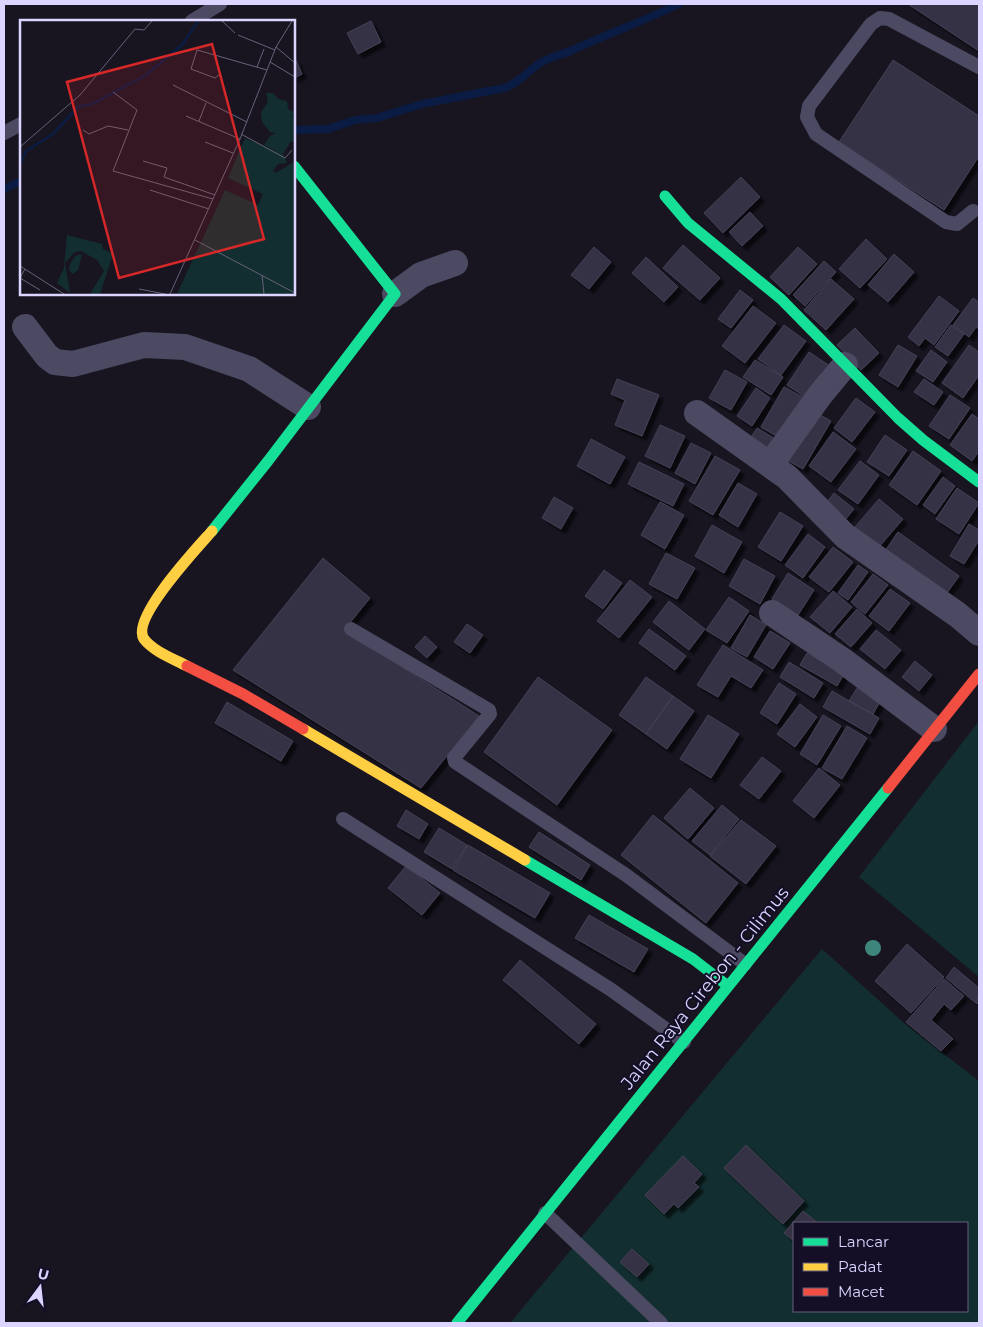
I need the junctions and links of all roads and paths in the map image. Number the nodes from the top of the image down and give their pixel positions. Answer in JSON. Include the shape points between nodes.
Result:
{"nodes":[{"id":1,"x":220,"y":4,"type":"edge"},
{"id":2,"x":194,"y":20,"type":"edge"},
{"id":3,"x":979,"y":67,"type":"edge"},
{"id":4,"x":20,"y":125,"type":"edge"},
{"id":5,"x":4,"y":133,"type":"edge"},
{"id":6,"x":295,"y":167,"type":"edge"},
{"id":7,"x":665,"y":196,"type":"dead end"},
{"id":8,"x":973,"y":211,"type":"dead end"},
{"id":9,"x":455,"y":263,"type":"dead end"},
{"id":10,"x":395,"y":294,"type":"junction"},
{"id":11,"x":25,"y":327,"type":"dead end"},
{"id":12,"x":845,"y":365,"type":"junction"},
{"id":13,"x":308,"y":407,"type":"junction"},
{"id":14,"x":697,"y":413,"type":"dead end"},
{"id":15,"x":770,"y":465,"type":"junction"},
{"id":16,"x":979,"y":482,"type":"edge"},
{"id":17,"x":772,"y":613,"type":"dead end"},
{"id":18,"x":351,"y":629,"type":"dead end"},
{"id":19,"x":979,"y":632,"type":"edge"},
{"id":20,"x":979,"y":674,"type":"edge"},
{"id":21,"x":934,"y":729,"type":"junction"},
{"id":22,"x":342,"y":819,"type":"dead end"},
{"id":23,"x":740,"y":960,"type":"junction"},
{"id":24,"x":728,"y":986,"type":"junction"},
{"id":25,"x":684,"y":1042,"type":"junction"},
{"id":26,"x":545,"y":1213,"type":"junction"},
{"id":27,"x":457,"y":1323,"type":"edge"},
{"id":28,"x":661,"y":1323,"type":"edge"}],
"edges":[{"from":1,"to":2,"type":"lane"},
{"from":3,"to":8,"type":"lane","via":[[889,19],[880,18],[871,24],[809,106],[807,117],[816,134],[946,222],[957,224]]},
{"from":4,"to":5,"type":"lane"},
{"from":6,"to":10,"type":"main road"},
{"from":7,"to":12,"type":"main road","via":[[688,223],[781,298]]},
{"from":9,"to":10,"type":"street","via":[[421,275]]},
{"from":10,"to":13,"type":"main road"},
{"from":11,"to":13,"type":"street","via":[[55,362],[72,364],[144,345],[185,347],[249,369]]},
{"from":12,"to":15,"type":"street"},
{"from":12,"to":16,"type":"main road","via":[[922,440]]},
{"from":13,"to":24,"type":"main road","via":[[268,462],[152,604],[144,621],[144,639],[360,762],[700,964]]},
{"from":14,"to":15,"type":"street"},
{"from":15,"to":19,"type":"street","via":[[803,491],[845,536]]},
{"from":17,"to":21,"type":"street","via":[[842,660]]},
{"from":18,"to":23,"type":"lane","via":[[489,710],[490,714],[454,758],[455,762],[626,875]]},
{"from":20,"to":21,"type":"main road","name":"Jalan Raya Cirebon - Cilimus"},
{"from":21,"to":23,"type":"main road","name":"Jalan Raya Cirebon - Cilimus"},
{"from":22,"to":25,"type":"lane","via":[[610,989]]},
{"from":23,"to":24,"type":"main road","name":"Jalan Raya Cirebon - Cilimus"},
{"from":24,"to":25,"type":"main road","name":"Jalan Raya Cirebon - Cilimus"},
{"from":25,"to":26,"type":"main road","name":"Jalan Raya Cirebon - Cilimus"},
{"from":26,"to":27,"type":"main road","name":"Jalan Raya Cirebon - Cilimus"},
{"from":26,"to":28,"type":"lane"}]}
